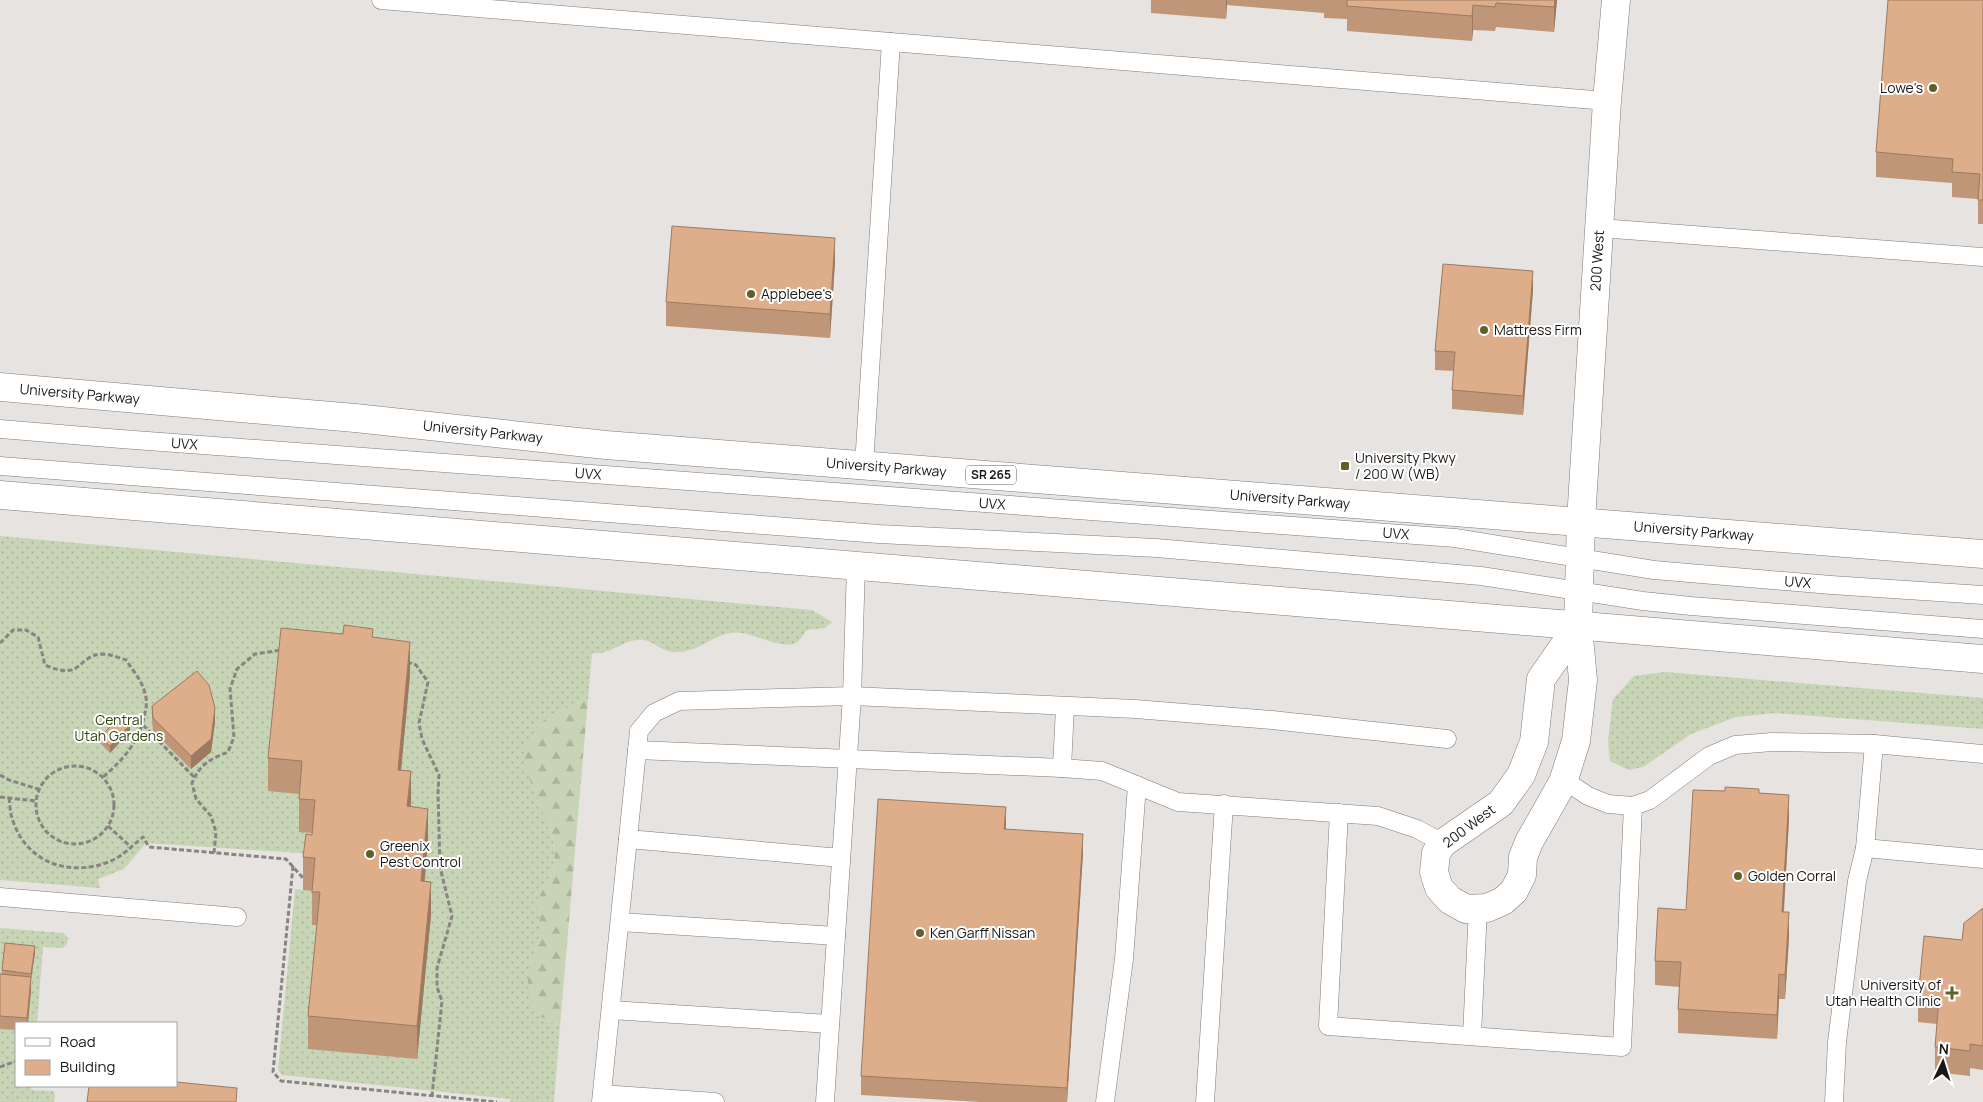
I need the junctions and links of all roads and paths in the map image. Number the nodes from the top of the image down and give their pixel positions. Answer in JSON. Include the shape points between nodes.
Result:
{"nodes":[{"id":1,"x":381,"y":0,"type":"edge"},
{"id":2,"x":1616,"y":0,"type":"edge"},
{"id":3,"x":891,"y":42,"type":"junction"},
{"id":4,"x":1607,"y":101,"type":"junction"},
{"id":5,"x":1600,"y":228,"type":"junction"},
{"id":6,"x":1983,"y":257,"type":"edge"},
{"id":7,"x":0,"y":388,"type":"edge"},
{"id":8,"x":0,"y":429,"type":"edge"},
{"id":9,"x":0,"y":466,"type":"edge"},
{"id":10,"x":864,"y":466,"type":"junction"},
{"id":11,"x":0,"y":495,"type":"edge"},
{"id":12,"x":1582,"y":521,"type":"junction"},
{"id":13,"x":1983,"y":554,"type":"edge"},
{"id":14,"x":1580,"y":559,"type":"junction"},
{"id":15,"x":856,"y":566,"type":"junction"},
{"id":16,"x":1579,"y":591,"type":"junction"},
{"id":17,"x":1983,"y":595,"type":"edge"},
{"id":18,"x":1578,"y":626,"type":"junction"},
{"id":19,"x":1983,"y":629,"type":"edge"},
{"id":20,"x":0,"y":643,"type":"edge"},
{"id":21,"x":284,"y":650,"type":"edge"},
{"id":22,"x":1983,"y":658,"type":"edge"},
{"id":23,"x":404,"y":660,"type":"edge"},
{"id":24,"x":852,"y":696,"type":"junction"},
{"id":25,"x":1065,"y":707,"type":"junction"},
{"id":26,"x":143,"y":726,"type":"junction"},
{"id":27,"x":1447,"y":739,"type":"dead end"},
{"id":28,"x":1874,"y":744,"type":"junction"},
{"id":29,"x":637,"y":750,"type":"junction"},
{"id":30,"x":1983,"y":754,"type":"edge"},
{"id":31,"x":848,"y":758,"type":"junction"},
{"id":32,"x":1062,"y":768,"type":"junction"},
{"id":33,"x":0,"y":775,"type":"edge"},
{"id":34,"x":103,"y":777,"type":"junction"},
{"id":35,"x":194,"y":777,"type":"junction"},
{"id":36,"x":1564,"y":780,"type":"junction"},
{"id":37,"x":1137,"y":786,"type":"junction"},
{"id":38,"x":38,"y":789,"type":"junction"},
{"id":39,"x":0,"y":797,"type":"edge"},
{"id":40,"x":9,"y":798,"type":"junction"},
{"id":41,"x":36,"y":801,"type":"junction"},
{"id":42,"x":1224,"y":804,"type":"junction"},
{"id":43,"x":1632,"y":806,"type":"junction"},
{"id":44,"x":1339,"y":813,"type":"junction"},
{"id":45,"x":108,"y":826,"type":"junction"},
{"id":46,"x":628,"y":839,"type":"junction"},
{"id":47,"x":1443,"y":843,"type":"junction"},
{"id":48,"x":131,"y":847,"type":"junction"},
{"id":49,"x":1865,"y":848,"type":"junction"},
{"id":50,"x":214,"y":853,"type":"junction"},
{"id":51,"x":841,"y":858,"type":"junction"},
{"id":52,"x":1983,"y":859,"type":"edge"},
{"id":53,"x":293,"y":866,"type":"junction"},
{"id":54,"x":303,"y":878,"type":"edge"},
{"id":55,"x":0,"y":897,"type":"edge"},
{"id":56,"x":1478,"y":908,"type":"junction"},
{"id":57,"x":237,"y":917,"type":"dead end"},
{"id":58,"x":620,"y":922,"type":"junction"},
{"id":59,"x":836,"y":936,"type":"junction"},
{"id":60,"x":611,"y":1010,"type":"junction"},
{"id":61,"x":830,"y":1024,"type":"junction"},
{"id":62,"x":1472,"y":1036,"type":"junction"},
{"id":63,"x":15,"y":1061,"type":"edge"},
{"id":64,"x":0,"y":1066,"type":"edge"},
{"id":65,"x":432,"y":1096,"type":"junction"},
{"id":66,"x":602,"y":1098,"type":"edge"},
{"id":67,"x":497,"y":1102,"type":"edge"},
{"id":68,"x":715,"y":1102,"type":"edge"},
{"id":69,"x":825,"y":1102,"type":"edge"},
{"id":70,"x":1105,"y":1102,"type":"edge"},
{"id":71,"x":1205,"y":1102,"type":"edge"},
{"id":72,"x":1834,"y":1102,"type":"edge"}],
"edges":[{"from":1,"to":3,"type":"lane"},
{"from":2,"to":4,"type":"main road","name":"200 West"},
{"from":3,"to":4,"type":"lane"},
{"from":3,"to":10,"type":"lane"},
{"from":4,"to":5,"type":"main road","name":"200 West"},
{"from":5,"to":6,"type":"lane"},
{"from":5,"to":12,"type":"main road","name":"200 West"},
{"from":7,"to":10,"type":"main road","name":"University Parkway","number":"SR 265"},
{"from":8,"to":14,"type":"lane","name":"UVX","via":[[1455,538]]},
{"from":9,"to":16,"type":"lane","via":[[879,534],[1166,549],[1517,580]]},
{"from":10,"to":12,"type":"main road","name":"University Parkway","number":"SR 265"},
{"from":11,"to":15,"type":"main road"},
{"from":12,"to":13,"type":"main road","name":"University Parkway","number":"SR 265"},
{"from":12,"to":14,"type":"main road","name":"200 West"},
{"from":14,"to":16,"type":"main road","name":"200 West"},
{"from":14,"to":17,"type":"lane","name":"UVX","via":[[1664,571]]},
{"from":15,"to":18,"type":"main road"},
{"from":15,"to":24,"type":"lane"},
{"from":16,"to":18,"type":"main road","name":"200 West"},
{"from":16,"to":19,"type":"lane","via":[[1691,606]]},
{"from":18,"to":22,"type":"main road"},
{"from":18,"to":36,"type":"main road","name":"200 West","via":[[1583,680],[1580,714],[1576,742]]},
{"from":18,"to":47,"type":"main road","name":"200 West","via":[[1541,678],[1534,742],[1521,775],[1501,802]]},
{"from":20,"to":26,"type":"path","via":[[13,630],[26,630],[38,636],[46,665],[59,671],[74,671],[87,660],[103,654],[126,660],[141,681],[147,699]]},
{"from":21,"to":35,"type":"path","via":[[255,654],[237,670],[230,690],[234,737],[228,752],[210,760],[197,770]]},
{"from":23,"to":65,"type":"path","via":[[416,665],[428,682],[420,723],[422,739],[439,775],[440,867],[452,916],[437,968],[437,986],[442,1000]]},
{"from":24,"to":25,"type":"lane"},
{"from":24,"to":29,"type":"lane","via":[[679,701],[654,713],[639,731]]},
{"from":24,"to":31,"type":"lane"},
{"from":25,"to":27,"type":"lane","via":[[1262,719]]},
{"from":25,"to":32,"type":"lane"},
{"from":26,"to":34,"type":"path","via":[[121,762]]},
{"from":26,"to":35,"type":"path"},
{"from":28,"to":30,"type":"lane"},
{"from":28,"to":43,"type":"lane","via":[[1772,742],[1735,745],[1709,756],[1650,800]]},
{"from":28,"to":49,"type":"lane"},
{"from":29,"to":31,"type":"lane"},
{"from":29,"to":46,"type":"lane"},
{"from":31,"to":32,"type":"lane"},
{"from":31,"to":51,"type":"lane"},
{"from":32,"to":37,"type":"lane","via":[[1102,772]]},
{"from":33,"to":38,"type":"path"},
{"from":34,"to":38,"type":"path","via":[[80,766],[67,766],[55,771]]},
{"from":34,"to":45,"type":"path","via":[[111,788],[114,801],[114,814]]},
{"from":35,"to":50,"type":"path","via":[[192,783],[196,799],[211,816],[216,832]]},
{"from":36,"to":43,"type":"lane","via":[[1588,796],[1608,804]]},
{"from":36,"to":56,"type":"main road","name":"200 West","via":[[1529,842],[1523,857],[1522,874],[1514,891],[1503,901]]},
{"from":37,"to":42,"type":"lane","via":[[1178,802]]},
{"from":37,"to":70,"type":"lane","via":[[1124,959]]},
{"from":38,"to":41,"type":"path"},
{"from":39,"to":40,"type":"path"},
{"from":40,"to":41,"type":"path"},
{"from":40,"to":48,"type":"path","via":[[13,821],[39,858],[60,866],[88,868],[114,859]]},
{"from":41,"to":45,"type":"path","via":[[36,814],[41,826],[62,842],[88,843]]},
{"from":42,"to":44,"type":"lane"},
{"from":42,"to":71,"type":"lane"},
{"from":43,"to":62,"type":"lane","via":[[1622,1047]]},
{"from":44,"to":47,"type":"lane","via":[[1378,816],[1417,829]]},
{"from":44,"to":62,"type":"lane","via":[[1328,1026]]},
{"from":45,"to":48,"type":"path"},
{"from":46,"to":51,"type":"lane"},
{"from":46,"to":58,"type":"lane"},
{"from":47,"to":56,"type":"main road","name":"200 West","via":[[1436,853],[1434,872],[1439,888],[1450,900],[1466,909]]},
{"from":48,"to":50,"type":"path","via":[[144,837],[149,848]]},
{"from":49,"to":52,"type":"lane"},
{"from":49,"to":72,"type":"lane","via":[[1857,881],[1837,1042]]},
{"from":50,"to":53,"type":"path","via":[[286,859]]},
{"from":51,"to":59,"type":"lane"},
{"from":53,"to":54,"type":"path"},
{"from":53,"to":65,"type":"path","via":[[272,1072],[281,1081]]},
{"from":55,"to":57,"type":"lane"},
{"from":56,"to":62,"type":"lane"},
{"from":58,"to":59,"type":"lane"},
{"from":58,"to":60,"type":"lane"},
{"from":59,"to":61,"type":"lane"},
{"from":60,"to":61,"type":"lane"},
{"from":60,"to":66,"type":"lane"},
{"from":61,"to":69,"type":"lane"},
{"from":63,"to":64,"type":"path"},
{"from":65,"to":67,"type":"path"},
{"from":66,"to":68,"type":"lane"}]}
